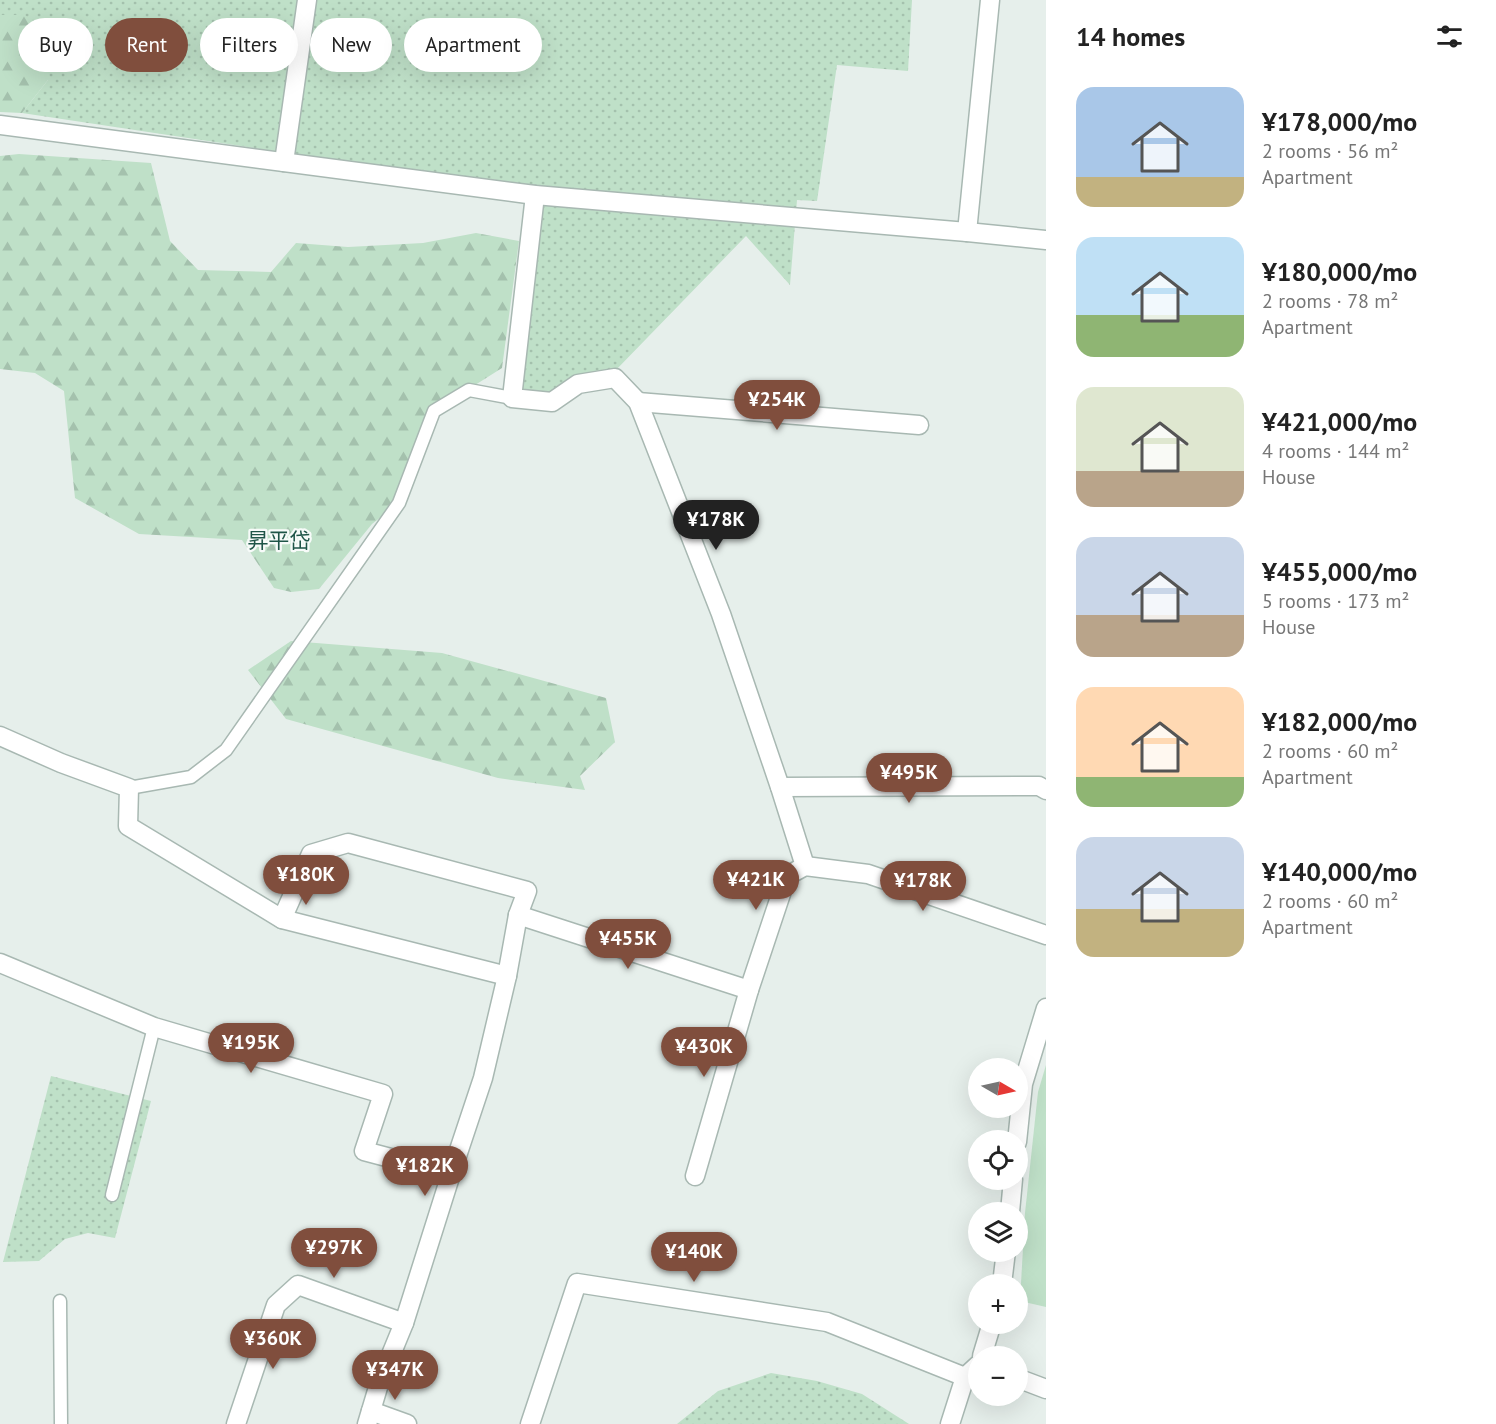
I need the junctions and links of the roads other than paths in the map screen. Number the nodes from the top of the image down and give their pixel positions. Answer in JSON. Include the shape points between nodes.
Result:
{"nodes":[{"id":1,"x":307,"y":0,"type":"edge"},
{"id":2,"x":990,"y":0,"type":"edge"},
{"id":3,"x":0,"y":125,"type":"edge"},
{"id":4,"x":284,"y":162,"type":"junction"},
{"id":5,"x":535,"y":195,"type":"junction"},
{"id":6,"x":967,"y":232,"type":"junction"},
{"id":7,"x":1046,"y":240,"type":"edge"},
{"id":8,"x":512,"y":398,"type":"junction"},
{"id":9,"x":638,"y":402,"type":"junction"},
{"id":10,"x":919,"y":425,"type":"dead end"},
{"id":11,"x":0,"y":737,"type":"edge"},
{"id":12,"x":780,"y":787,"type":"junction"},
{"id":13,"x":129,"y":788,"type":"junction"},
{"id":14,"x":1046,"y":790,"type":"edge"},
{"id":15,"x":805,"y":866,"type":"junction"},
{"id":16,"x":518,"y":915,"type":"junction"},
{"id":17,"x":282,"y":919,"type":"junction"},
{"id":18,"x":1046,"y":935,"type":"edge"},
{"id":19,"x":0,"y":963,"type":"edge"},
{"id":20,"x":507,"y":975,"type":"junction"},
{"id":21,"x":748,"y":990,"type":"junction"},
{"id":22,"x":1046,"y":1008,"type":"edge"},
{"id":23,"x":154,"y":1026,"type":"junction"},
{"id":24,"x":1018,"y":1130,"type":"edge"},
{"id":25,"x":450,"y":1174,"type":"junction"},
{"id":26,"x":694,"y":1176,"type":"dead end"},
{"id":27,"x":112,"y":1195,"type":"dead end"},
{"id":28,"x":60,"y":1300,"type":"dead end"},
{"id":29,"x":404,"y":1323,"type":"junction"},
{"id":30,"x":968,"y":1370,"type":"edge"},
{"id":31,"x":968,"y":1379,"type":"edge"},
{"id":32,"x":1028,"y":1382,"type":"edge"},
{"id":33,"x":1046,"y":1389,"type":"edge"},
{"id":34,"x":369,"y":1418,"type":"edge"},
{"id":35,"x":61,"y":1424,"type":"edge"},
{"id":36,"x":236,"y":1424,"type":"edge"},
{"id":37,"x":407,"y":1424,"type":"edge"},
{"id":38,"x":530,"y":1424,"type":"edge"},
{"id":39,"x":950,"y":1424,"type":"edge"}],
"edges":[{"from":1,"to":4,"type":"street"},
{"from":2,"to":6,"type":"street"},
{"from":3,"to":4,"type":"street"},
{"from":4,"to":5,"type":"street"},
{"from":5,"to":6,"type":"street"},
{"from":5,"to":8,"type":"street"},
{"from":6,"to":7,"type":"street"},
{"from":8,"to":9,"type":"street","via":[[552,402],[578,384],[615,378]]},
{"from":8,"to":13,"type":"lane","via":[[469,390],[434,411],[399,503],[226,750],[191,777]]},
{"from":9,"to":10,"type":"street"},
{"from":9,"to":12,"type":"street","via":[[721,614]]},
{"from":11,"to":13,"type":"street"},
{"from":12,"to":14,"type":"street","via":[[1039,786]]},
{"from":12,"to":15,"type":"street"},
{"from":13,"to":17,"type":"street","via":[[128,826]]},
{"from":15,"to":18,"type":"street","via":[[868,874]]},
{"from":15,"to":21,"type":"street","via":[[787,876]]},
{"from":16,"to":17,"type":"street","via":[[527,891],[348,843],[311,854]]},
{"from":16,"to":20,"type":"street"},
{"from":16,"to":21,"type":"street"},
{"from":17,"to":20,"type":"street"},
{"from":19,"to":23,"type":"street"},
{"from":20,"to":25,"type":"street","via":[[483,1078]]},
{"from":21,"to":26,"type":"street"},
{"from":22,"to":24,"type":"street","via":[[1023,1084]]},
{"from":23,"to":25,"type":"street","via":[[383,1094],[364,1151]]},
{"from":23,"to":27,"type":"lane"},
{"from":25,"to":29,"type":"street"},
{"from":28,"to":35,"type":"lane"},
{"from":29,"to":34,"type":"street"},
{"from":29,"to":36,"type":"street","via":[[298,1285],[276,1305]]},
{"from":30,"to":38,"type":"street","via":[[827,1322],[577,1283]]},
{"from":31,"to":39,"type":"street"},
{"from":32,"to":33,"type":"street"},
{"from":34,"to":37,"type":"street"}]}
